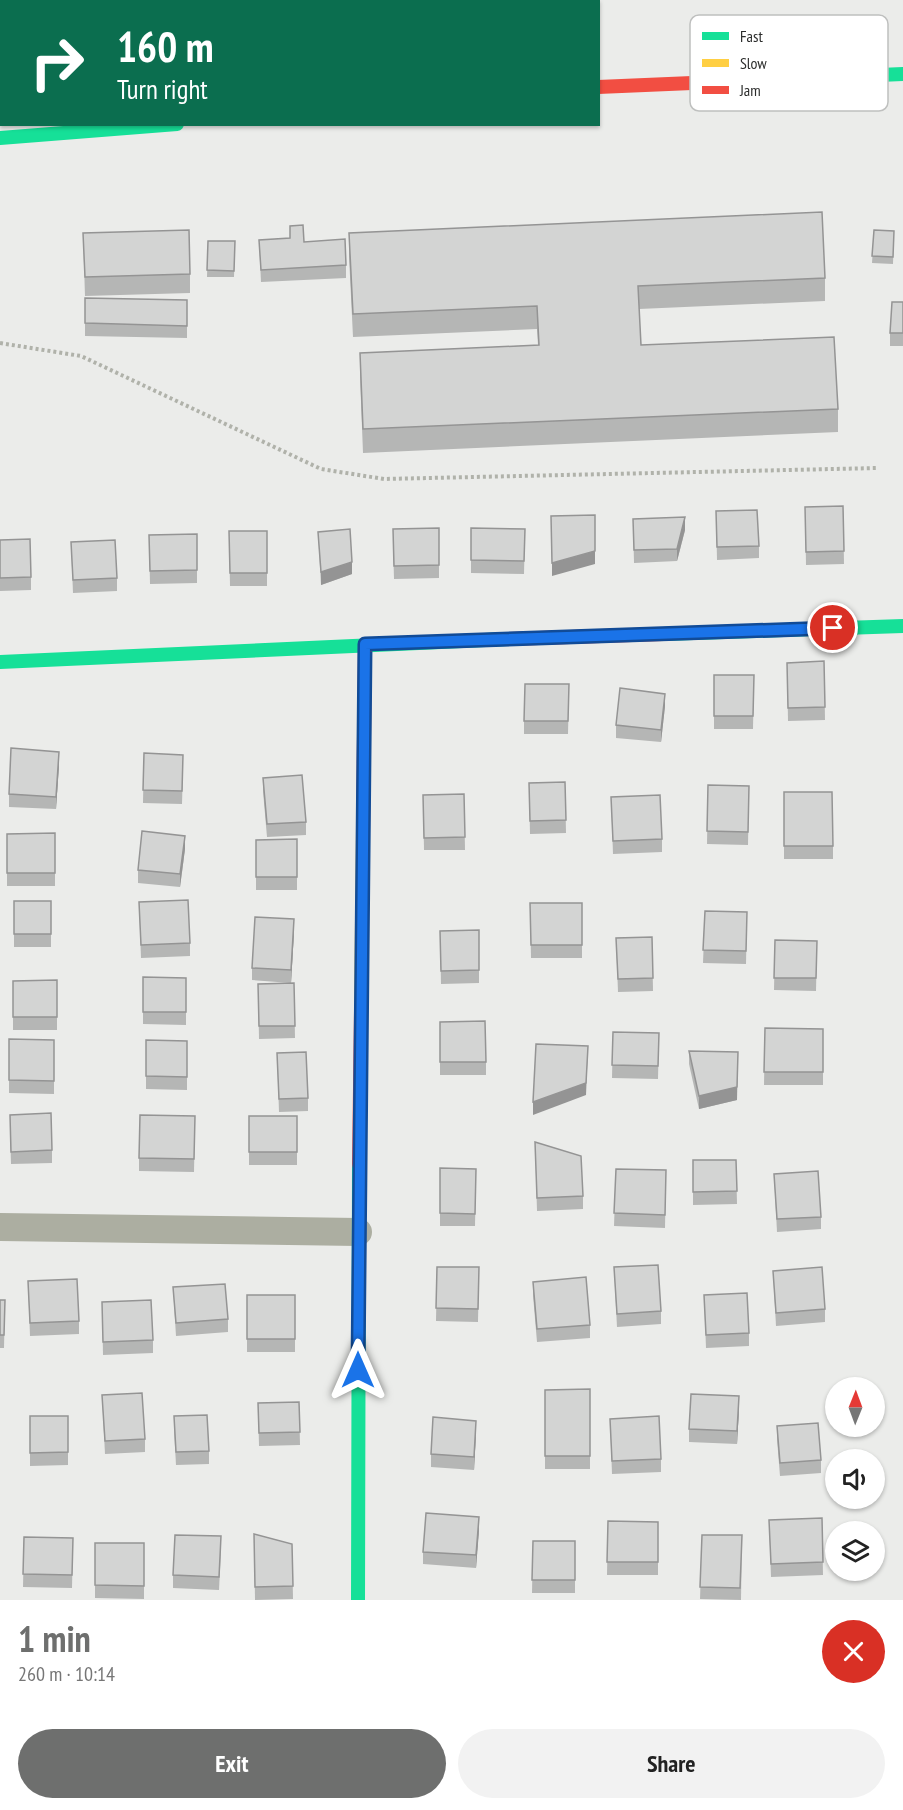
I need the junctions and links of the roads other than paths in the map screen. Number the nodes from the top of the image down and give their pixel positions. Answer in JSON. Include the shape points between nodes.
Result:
{"nodes":[{"id":1,"x":903,"y":74,"type":"edge"},
{"id":2,"x":888,"y":75,"type":"edge"},
{"id":3,"x":690,"y":83,"type":"edge"},
{"id":4,"x":600,"y":87,"type":"edge"},
{"id":5,"x":152,"y":126,"type":"edge"},
{"id":6,"x":0,"y":138,"type":"edge"},
{"id":7,"x":903,"y":626,"type":"edge"},
{"id":8,"x":365,"y":644,"type":"junction"},
{"id":9,"x":0,"y":662,"type":"edge"},
{"id":10,"x":0,"y":1227,"type":"edge"},
{"id":11,"x":358,"y":1232,"type":"junction"},
{"id":12,"x":358,"y":1600,"type":"edge"}],
"edges":[{"from":1,"to":2,"type":"street"},
{"from":3,"to":4,"type":"street"},
{"from":5,"to":6,"type":"street"},
{"from":7,"to":8,"type":"street"},
{"from":8,"to":9,"type":"street"},
{"from":8,"to":11,"type":"street"},
{"from":10,"to":11,"type":"street"},
{"from":11,"to":12,"type":"street"}]}
